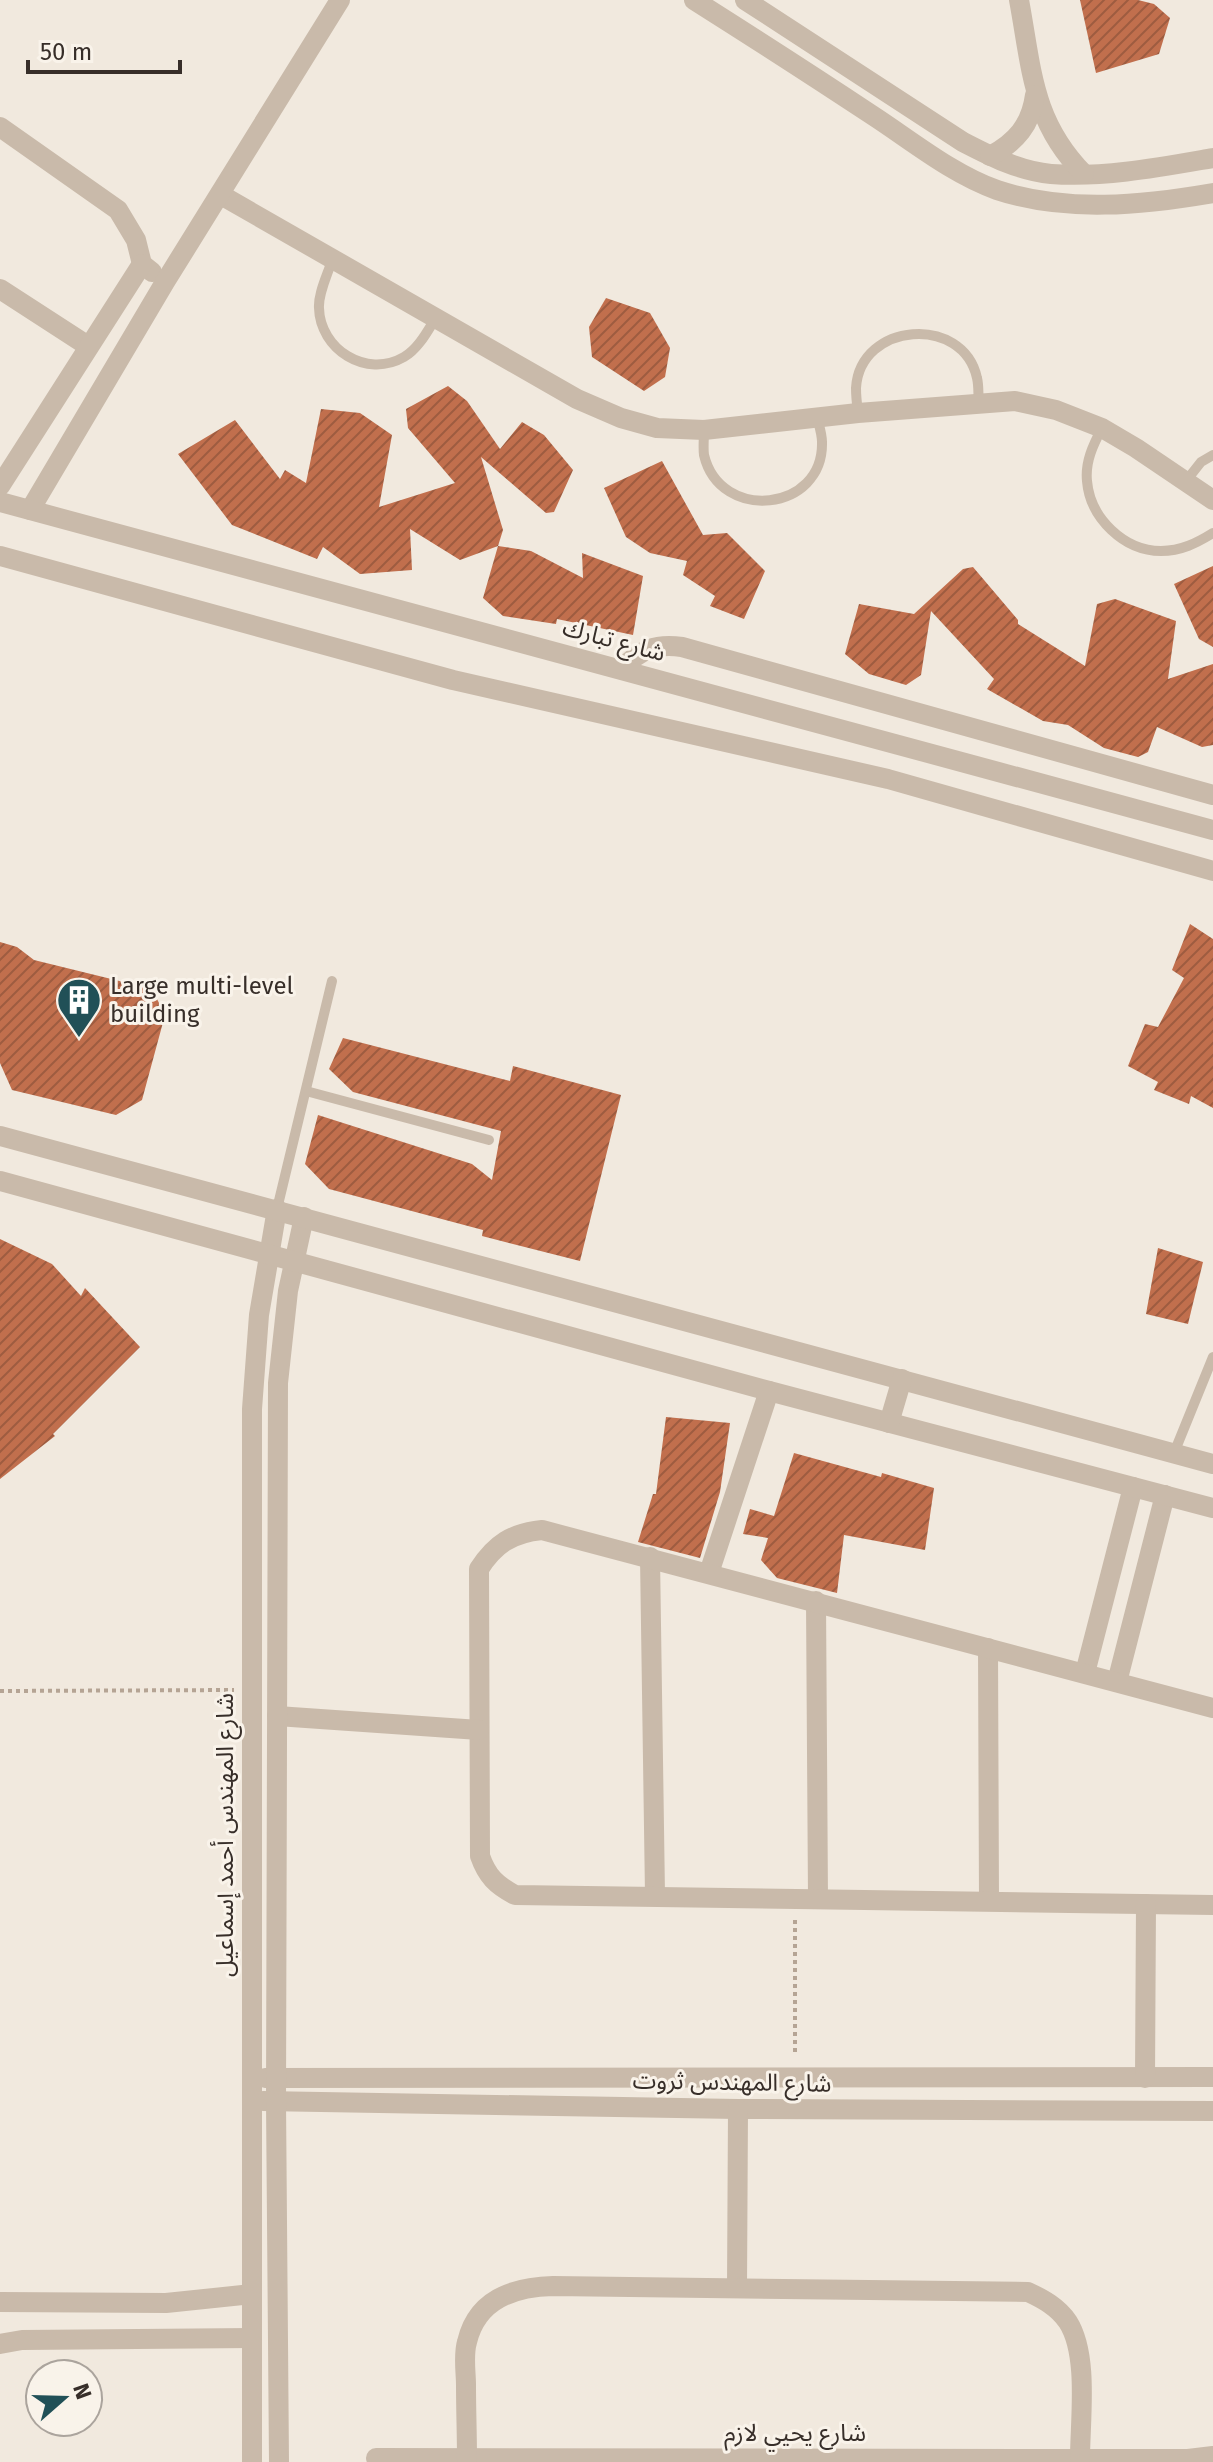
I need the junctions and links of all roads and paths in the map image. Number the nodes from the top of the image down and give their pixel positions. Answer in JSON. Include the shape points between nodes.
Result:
{"nodes":[{"id":1,"x":340,"y":0,"type":"edge"},
{"id":2,"x":694,"y":0,"type":"edge"},
{"id":3,"x":745,"y":0,"type":"edge"},
{"id":4,"x":1019,"y":0,"type":"edge"},
{"id":5,"x":1036,"y":91,"type":"junction"},
{"id":6,"x":0,"y":127,"type":"edge"},
{"id":7,"x":990,"y":156,"type":"junction"},
{"id":8,"x":1213,"y":158,"type":"edge"},
{"id":9,"x":1091,"y":174,"type":"junction"},
{"id":10,"x":1213,"y":193,"type":"edge"},
{"id":11,"x":221,"y":195,"type":"junction"},
{"id":12,"x":1100,"y":204,"type":"junction"},
{"id":13,"x":332,"y":260,"type":"junction"},
{"id":14,"x":142,"y":264,"type":"junction"},
{"id":15,"x":165,"y":282,"type":"junction"},
{"id":16,"x":0,"y":289,"type":"edge"},
{"id":17,"x":435,"y":319,"type":"junction"},
{"id":18,"x":88,"y":346,"type":"junction"},
{"id":19,"x":979,"y":404,"type":"junction"},
{"id":20,"x":858,"y":413,"type":"junction"},
{"id":21,"x":817,"y":417,"type":"junction"},
{"id":22,"x":1102,"y":428,"type":"junction"},
{"id":23,"x":704,"y":430,"type":"junction"},
{"id":24,"x":1213,"y":455,"type":"edge"},
{"id":25,"x":1186,"y":481,"type":"junction"},
{"id":26,"x":0,"y":486,"type":"edge"},
{"id":27,"x":1213,"y":500,"type":"edge"},
{"id":28,"x":0,"y":502,"type":"edge"},
{"id":29,"x":30,"y":510,"type":"junction"},
{"id":30,"x":1213,"y":533,"type":"edge"},
{"id":31,"x":0,"y":556,"type":"edge"},
{"id":32,"x":622,"y":669,"type":"junction"},
{"id":33,"x":1213,"y":795,"type":"edge"},
{"id":34,"x":1213,"y":830,"type":"edge"},
{"id":35,"x":1213,"y":871,"type":"edge"},
{"id":36,"x":332,"y":981,"type":"dead end"},
{"id":37,"x":306,"y":1091,"type":"junction"},
{"id":38,"x":0,"y":1136,"type":"edge"},
{"id":39,"x":489,"y":1140,"type":"dead end"},
{"id":40,"x":0,"y":1181,"type":"edge"},
{"id":41,"x":277,"y":1209,"type":"junction"},
{"id":42,"x":304,"y":1217,"type":"junction"},
{"id":43,"x":270,"y":1253,"type":"junction"},
{"id":44,"x":294,"y":1260,"type":"junction"},
{"id":45,"x":1213,"y":1357,"type":"edge"},
{"id":46,"x":902,"y":1379,"type":"junction"},
{"id":47,"x":769,"y":1391,"type":"junction"},
{"id":48,"x":889,"y":1423,"type":"junction"},
{"id":49,"x":1174,"y":1453,"type":"junction"},
{"id":50,"x":1213,"y":1464,"type":"edge"},
{"id":51,"x":1133,"y":1487,"type":"junction"},
{"id":52,"x":1165,"y":1495,"type":"junction"},
{"id":53,"x":1213,"y":1508,"type":"edge"},
{"id":54,"x":650,"y":1557,"type":"junction"},
{"id":55,"x":709,"y":1573,"type":"junction"},
{"id":56,"x":816,"y":1601,"type":"junction"},
{"id":57,"x":988,"y":1648,"type":"junction"},
{"id":58,"x":1085,"y":1673,"type":"junction"},
{"id":59,"x":1117,"y":1682,"type":"junction"},
{"id":60,"x":251,"y":1690,"type":"junction"},
{"id":61,"x":0,"y":1691,"type":"edge"},
{"id":62,"x":1213,"y":1708,"type":"edge"},
{"id":63,"x":277,"y":1716,"type":"junction"},
{"id":64,"x":479,"y":1730,"type":"junction"},
{"id":65,"x":655,"y":1895,"type":"junction"},
{"id":66,"x":795,"y":1898,"type":"junction"},
{"id":67,"x":818,"y":1899,"type":"junction"},
{"id":68,"x":989,"y":1901,"type":"junction"},
{"id":69,"x":1146,"y":1904,"type":"junction"},
{"id":70,"x":1213,"y":1905,"type":"edge"},
{"id":71,"x":795,"y":2052,"type":"dead end"},
{"id":72,"x":1208,"y":2077,"type":"edge"},
{"id":73,"x":252,"y":2078,"type":"junction"},
{"id":74,"x":276,"y":2078,"type":"junction"},
{"id":75,"x":1145,"y":2078,"type":"junction"},
{"id":76,"x":251,"y":2100,"type":"junction"},
{"id":77,"x":276,"y":2101,"type":"junction"},
{"id":78,"x":738,"y":2109,"type":"junction"},
{"id":79,"x":1208,"y":2111,"type":"edge"},
{"id":80,"x":737,"y":2287,"type":"junction"},
{"id":81,"x":252,"y":2294,"type":"junction"},
{"id":82,"x":0,"y":2302,"type":"edge"},
{"id":83,"x":252,"y":2338,"type":"junction"},
{"id":84,"x":0,"y":2344,"type":"edge"},
{"id":85,"x":1213,"y":2456,"type":"edge"},
{"id":86,"x":376,"y":2458,"type":"dead end"},
{"id":87,"x":1080,"y":2459,"type":"junction"},
{"id":88,"x":467,"y":2460,"type":"junction"},
{"id":89,"x":658,"y":2461,"type":"edge"},
{"id":90,"x":842,"y":2461,"type":"edge"},
{"id":91,"x":252,"y":2462,"type":"edge"},
{"id":92,"x":279,"y":2462,"type":"edge"}],
"edges":[{"from":1,"to":11,"type":"street"},
{"from":2,"to":12,"type":"street","via":[[964,174],[1029,199]]},
{"from":3,"to":7,"type":"street"},
{"from":4,"to":5,"type":"street"},
{"from":5,"to":7,"type":"street","via":[[1023,131]]},
{"from":5,"to":9,"type":"street","via":[[1053,137]]},
{"from":6,"to":14,"type":"street","via":[[118,210],[136,240]]},
{"from":7,"to":9,"type":"street","via":[[1049,174]]},
{"from":8,"to":9,"type":"street"},
{"from":9,"to":12,"type":"street"},
{"from":10,"to":12,"type":"street"},
{"from":11,"to":13,"type":"street"},
{"from":11,"to":15,"type":"street"},
{"from":13,"to":17,"type":"street"},
{"from":13,"to":17,"type":"lane","via":[[319,306],[324,333],[351,360],[378,365],[404,357]]},
{"from":14,"to":15,"type":"street"},
{"from":14,"to":18,"type":"street"},
{"from":15,"to":29,"type":"street"},
{"from":16,"to":18,"type":"street"},
{"from":17,"to":23,"type":"street","via":[[621,418],[657,428]]},
{"from":18,"to":26,"type":"street"},
{"from":19,"to":20,"type":"street"},
{"from":19,"to":20,"type":"lane","via":[[977,376],[963,352],[940,336],[912,333],[886,341],[866,360],[856,386]]},
{"from":19,"to":22,"type":"street","via":[[1015,401]]},
{"from":20,"to":21,"type":"street"},
{"from":21,"to":23,"type":"street"},
{"from":21,"to":23,"type":"lane","via":[[822,442],[818,466],[803,487],[782,499],[757,502],[733,494],[715,478],[704,455]]},
{"from":22,"to":25,"type":"street"},
{"from":22,"to":30,"type":"lane","via":[[1089,453],[1087,481],[1094,507],[1110,530],[1134,545],[1161,551],[1188,547]]},
{"from":24,"to":25,"type":"lane"},
{"from":25,"to":27,"type":"street"},
{"from":28,"to":29,"type":"street","name":"شارع تبارك"},
{"from":29,"to":32,"type":"street","name":"شارع تبارك"},
{"from":31,"to":35,"type":"street","via":[[453,680],[888,779]]},
{"from":32,"to":33,"type":"street","via":[[648,648],[682,647]]},
{"from":32,"to":34,"type":"street","name":"شارع تبارك"},
{"from":36,"to":37,"type":"lane"},
{"from":37,"to":39,"type":"lane"},
{"from":37,"to":41,"type":"lane"},
{"from":38,"to":41,"type":"street"},
{"from":40,"to":43,"type":"street"},
{"from":41,"to":42,"type":"street"},
{"from":41,"to":43,"type":"street","name":"شارع المهندس أحمد إسماعيل"},
{"from":42,"to":44,"type":"street"},
{"from":42,"to":46,"type":"street"},
{"from":43,"to":44,"type":"street"},
{"from":43,"to":60,"type":"street","name":"شارع المهندس أحمد إسماعيل","via":[[253,1378]]},
{"from":44,"to":47,"type":"street"},
{"from":44,"to":63,"type":"street","via":[[278,1383]]},
{"from":45,"to":49,"type":"lane"},
{"from":46,"to":48,"type":"street"},
{"from":46,"to":49,"type":"street"},
{"from":47,"to":48,"type":"street"},
{"from":47,"to":55,"type":"street"},
{"from":48,"to":51,"type":"street"},
{"from":49,"to":50,"type":"street"},
{"from":51,"to":52,"type":"street"},
{"from":51,"to":58,"type":"street"},
{"from":52,"to":53,"type":"street"},
{"from":52,"to":59,"type":"street"},
{"from":54,"to":55,"type":"street"},
{"from":54,"to":64,"type":"street","via":[[542,1530],[523,1532],[490,1553],[479,1569]]},
{"from":54,"to":65,"type":"street"},
{"from":55,"to":56,"type":"street"},
{"from":56,"to":57,"type":"street"},
{"from":56,"to":67,"type":"street"},
{"from":57,"to":58,"type":"street"},
{"from":57,"to":68,"type":"street"},
{"from":58,"to":59,"type":"street"},
{"from":59,"to":62,"type":"street"},
{"from":60,"to":61,"type":"path"},
{"from":60,"to":73,"type":"street","name":"شارع المهندس أحمد إسماعيل"},
{"from":63,"to":64,"type":"street"},
{"from":63,"to":74,"type":"street"},
{"from":64,"to":65,"type":"street","via":[[480,1856],[486,1873],[499,1886],[533,1897]]},
{"from":65,"to":66,"type":"street"},
{"from":66,"to":67,"type":"street"},
{"from":66,"to":71,"type":"path"},
{"from":67,"to":68,"type":"street"},
{"from":68,"to":69,"type":"street"},
{"from":69,"to":70,"type":"street"},
{"from":69,"to":75,"type":"street"},
{"from":72,"to":75,"type":"street","name":"شارع المهندس ثروت"},
{"from":72,"to":79,"type":"street"},
{"from":73,"to":74,"type":"street","name":"شارع المهندس ثروت"},
{"from":73,"to":76,"type":"street","name":"شارع المهندس أحمد إسماعيل"},
{"from":74,"to":75,"type":"street","name":"شارع المهندس ثروت"},
{"from":74,"to":77,"type":"street"},
{"from":76,"to":77,"type":"street","name":"شارع المهندس ثروت"},
{"from":76,"to":81,"type":"street","name":"شارع المهندس أحمد إسماعيل"},
{"from":77,"to":78,"type":"street","name":"شارع المهندس ثروت"},
{"from":77,"to":92,"type":"street"},
{"from":78,"to":79,"type":"street","name":"شارع المهندس ثروت"},
{"from":78,"to":80,"type":"street"},
{"from":80,"to":87,"type":"street","via":[[1003,2290],[1028,2292],[1050,2302],[1078,2342]]},
{"from":80,"to":88,"type":"street","via":[[553,2286],[508,2292],[481,2313],[466,2343]]},
{"from":81,"to":82,"type":"street","via":[[166,2303]]},
{"from":81,"to":83,"type":"street","name":"شارع المهندس أحمد إسماعيل"},
{"from":83,"to":84,"type":"street"},
{"from":83,"to":91,"type":"street","name":"شارع المهندس أحمد إسماعيل"},
{"from":85,"to":87,"type":"street","name":"شارع يحيي لازم"},
{"from":86,"to":88,"type":"street","name":"شارع يحيي لازم"},
{"from":87,"to":90,"type":"street","name":"شارع يحيي لازم"},
{"from":88,"to":89,"type":"street","name":"شارع يحيي لازم"},
{"from":89,"to":90,"type":"street","name":"شارع يحيي لازم"}]}
